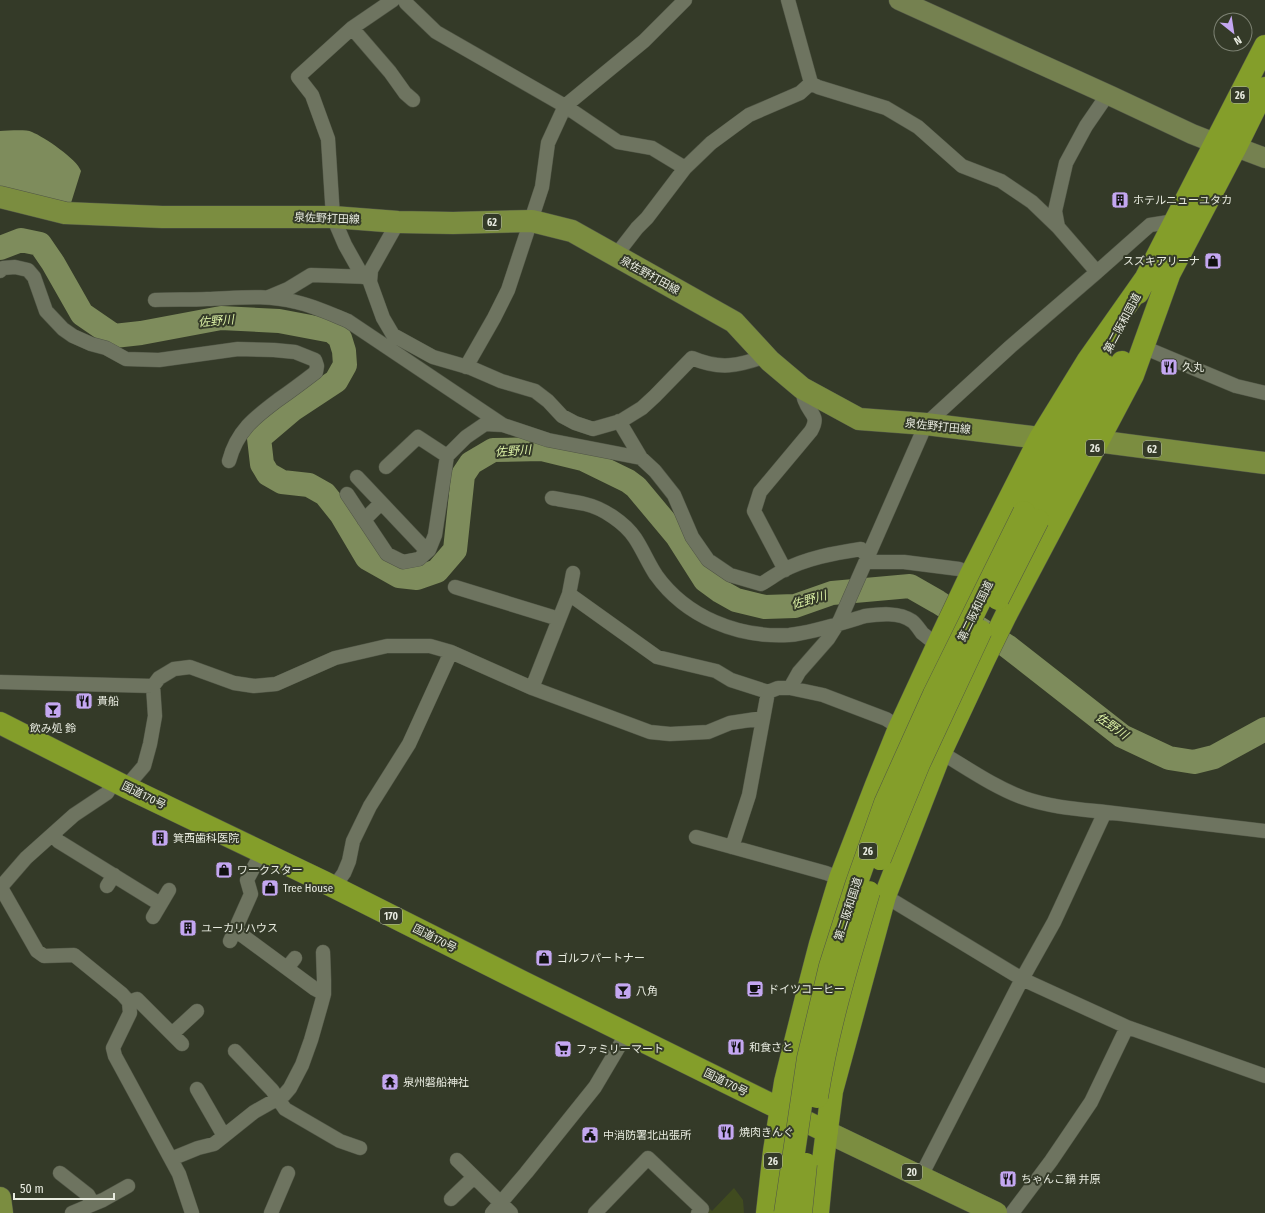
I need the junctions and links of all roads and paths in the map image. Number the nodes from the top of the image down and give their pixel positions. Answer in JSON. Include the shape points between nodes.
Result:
{"nodes":[{"id":1,"x":393,"y":0,"type":"edge"},
{"id":2,"x":405,"y":0,"type":"edge"},
{"id":3,"x":685,"y":0,"type":"edge"},
{"id":4,"x":788,"y":0,"type":"edge"},
{"id":5,"x":899,"y":0,"type":"edge"},
{"id":6,"x":352,"y":28,"type":"junction"},
{"id":7,"x":1265,"y":46,"type":"edge"},
{"id":8,"x":811,"y":83,"type":"junction"},
{"id":9,"x":1265,"y":88,"type":"edge"},
{"id":10,"x":1108,"y":94,"type":"junction"},
{"id":11,"x":413,"y":100,"type":"dead end"},
{"id":12,"x":565,"y":106,"type":"junction"},
{"id":13,"x":1215,"y":143,"type":"junction"},
{"id":14,"x":1236,"y":147,"type":"junction"},
{"id":15,"x":1265,"y":158,"type":"edge"},
{"id":16,"x":685,"y":168,"type":"junction"},
{"id":17,"x":0,"y":197,"type":"edge"},
{"id":18,"x":333,"y":217,"type":"junction"},
{"id":19,"x":532,"y":221,"type":"junction"},
{"id":20,"x":1176,"y":221,"type":"junction"},
{"id":21,"x":398,"y":222,"type":"junction"},
{"id":22,"x":1058,"y":227,"type":"junction"},
{"id":23,"x":616,"y":256,"type":"junction"},
{"id":24,"x":0,"y":271,"type":"edge"},
{"id":25,"x":1097,"y":272,"type":"junction"},
{"id":26,"x":1168,"y":275,"type":"junction"},
{"id":27,"x":367,"y":277,"type":"junction"},
{"id":28,"x":1145,"y":279,"type":"junction"},
{"id":29,"x":268,"y":297,"type":"junction"},
{"id":30,"x":155,"y":300,"type":"dead end"},
{"id":31,"x":388,"y":340,"type":"junction"},
{"id":32,"x":1143,"y":347,"type":"junction"},
{"id":33,"x":766,"y":356,"type":"junction"},
{"id":34,"x":466,"y":367,"type":"junction"},
{"id":35,"x":802,"y":388,"type":"junction"},
{"id":36,"x":1265,"y":393,"type":"edge"},
{"id":37,"x":619,"y":422,"type":"junction"},
{"id":38,"x":926,"y":424,"type":"junction"},
{"id":39,"x":503,"y":425,"type":"junction"},
{"id":40,"x":1040,"y":438,"type":"junction"},
{"id":41,"x":1080,"y":440,"type":"junction"},
{"id":42,"x":447,"y":456,"type":"junction"},
{"id":43,"x":641,"y":458,"type":"junction"},
{"id":44,"x":229,"y":461,"type":"dead end"},
{"id":45,"x":1265,"y":463,"type":"edge"},
{"id":46,"x":386,"y":467,"type":"dead end"},
{"id":47,"x":357,"y":476,"type":"dead end"},
{"id":48,"x":347,"y":494,"type":"dead end"},
{"id":49,"x":552,"y":498,"type":"dead end"},
{"id":50,"x":382,"y":503,"type":"junction"},
{"id":51,"x":1031,"y":516,"type":"junction"},
{"id":52,"x":364,"y":520,"type":"junction"},
{"id":53,"x":427,"y":551,"type":"junction"},
{"id":54,"x":865,"y":561,"type":"junction"},
{"id":55,"x":785,"y":570,"type":"junction"},
{"id":56,"x":573,"y":573,"type":"dead end"},
{"id":57,"x":968,"y":580,"type":"junction"},
{"id":58,"x":455,"y":587,"type":"dead end"},
{"id":59,"x":569,"y":594,"type":"junction"},
{"id":60,"x":560,"y":619,"type":"junction"},
{"id":61,"x":838,"y":622,"type":"junction"},
{"id":62,"x":940,"y":639,"type":"junction"},
{"id":63,"x":451,"y":652,"type":"junction"},
{"id":64,"x":0,"y":682,"type":"edge"},
{"id":65,"x":153,"y":686,"type":"junction"},
{"id":66,"x":532,"y":688,"type":"junction"},
{"id":67,"x":790,"y":688,"type":"junction"},
{"id":68,"x":768,"y":692,"type":"junction"},
{"id":69,"x":763,"y":718,"type":"junction"},
{"id":70,"x":0,"y":723,"type":"edge"},
{"id":71,"x":899,"y":728,"type":"junction"},
{"id":72,"x":941,"y":752,"type":"junction"},
{"id":73,"x":120,"y":784,"type":"junction"},
{"id":74,"x":1105,"y":812,"type":"junction"},
{"id":75,"x":1265,"y":831,"type":"edge"},
{"id":76,"x":52,"y":834,"type":"junction"},
{"id":77,"x":696,"y":837,"type":"dead end"},
{"id":78,"x":732,"y":846,"type":"junction"},
{"id":79,"x":262,"y":852,"type":"junction"},
{"id":80,"x":840,"y":878,"type":"junction"},
{"id":81,"x":0,"y":887,"type":"edge"},
{"id":82,"x":334,"y":887,"type":"junction"},
{"id":83,"x":169,"y":890,"type":"dead end"},
{"id":84,"x":885,"y":896,"type":"junction"},
{"id":85,"x":160,"y":904,"type":"junction"},
{"id":86,"x":152,"y":917,"type":"dead end"},
{"id":87,"x":323,"y":952,"type":"dead end"},
{"id":88,"x":1022,"y":979,"type":"junction"},
{"id":89,"x":324,"y":994,"type":"junction"},
{"id":90,"x":128,"y":1002,"type":"junction"},
{"id":91,"x":197,"y":1011,"type":"dead end"},
{"id":92,"x":1127,"y":1027,"type":"junction"},
{"id":93,"x":627,"y":1033,"type":"junction"},
{"id":94,"x":235,"y":1052,"type":"dead end"},
{"id":95,"x":1265,"y":1076,"type":"edge"},
{"id":96,"x":197,"y":1090,"type":"dead end"},
{"id":97,"x":278,"y":1099,"type":"junction"},
{"id":98,"x":780,"y":1109,"type":"junction"},
{"id":99,"x":827,"y":1132,"type":"junction"},
{"id":100,"x":224,"y":1136,"type":"junction"},
{"id":101,"x":360,"y":1148,"type":"dead end"},
{"id":102,"x":171,"y":1160,"type":"junction"},
{"id":103,"x":457,"y":1160,"type":"dead end"},
{"id":104,"x":288,"y":1172,"type":"dead end"},
{"id":105,"x":60,"y":1173,"type":"dead end"},
{"id":106,"x":921,"y":1176,"type":"junction"},
{"id":107,"x":474,"y":1177,"type":"junction"},
{"id":108,"x":128,"y":1186,"type":"dead end"},
{"id":109,"x":0,"y":1198,"type":"edge"},
{"id":110,"x":452,"y":1199,"type":"dead end"},
{"id":111,"x":93,"y":1204,"type":"junction"},
{"id":112,"x":496,"y":1208,"type":"edge"},
{"id":113,"x":2,"y":1213,"type":"edge"},
{"id":114,"x":72,"y":1213,"type":"edge"},
{"id":115,"x":192,"y":1213,"type":"edge"},
{"id":116,"x":271,"y":1213,"type":"edge"},
{"id":117,"x":511,"y":1213,"type":"edge"},
{"id":118,"x":595,"y":1213,"type":"edge"},
{"id":119,"x":698,"y":1213,"type":"edge"},
{"id":120,"x":768,"y":1213,"type":"edge"},
{"id":121,"x":785,"y":1213,"type":"edge"},
{"id":122,"x":801,"y":1213,"type":"edge"},
{"id":123,"x":818,"y":1213,"type":"edge"},
{"id":124,"x":996,"y":1213,"type":"edge"},
{"id":125,"x":1012,"y":1213,"type":"edge"}],
"edges":[{"from":1,"to":6,"type":"street"},
{"from":2,"to":12,"type":"street","via":[[436,32]]},
{"from":3,"to":12,"type":"street","via":[[644,41]]},
{"from":4,"to":8,"type":"street"},
{"from":5,"to":10,"type":"street"},
{"from":6,"to":11,"type":"street"},
{"from":6,"to":18,"type":"street","via":[[298,76],[312,95],[328,139]]},
{"from":7,"to":13,"type":"highway","name":"第二阪和国道","number":"26"},
{"from":8,"to":16,"type":"street","via":[[800,93],[749,115],[712,143]]},
{"from":8,"to":22,"type":"street","via":[[886,108],[918,127],[962,166],[1001,181],[1032,202]]},
{"from":9,"to":14,"type":"highway","name":"第二阪和国道","number":"26"},
{"from":10,"to":13,"type":"street"},
{"from":10,"to":22,"type":"street","via":[[1086,126],[1066,163],[1055,211]]},
{"from":12,"to":16,"type":"street","via":[[618,142],[652,148]]},
{"from":12,"to":19,"type":"street","via":[[548,143],[542,187]]},
{"from":13,"to":14,"type":"street"},
{"from":13,"to":20,"type":"highway","name":"第二阪和国道","number":"26"},
{"from":14,"to":15,"type":"street"},
{"from":14,"to":26,"type":"highway","name":"第二阪和国道","number":"26"},
{"from":16,"to":23,"type":"street"},
{"from":17,"to":18,"type":"main road","name":"泉佐野打田線","number":"62","via":[[65,214]]},
{"from":18,"to":21,"type":"main road","name":"泉佐野打田線","number":"62"},
{"from":18,"to":27,"type":"street","via":[[344,245]]},
{"from":19,"to":21,"type":"main road","name":"泉佐野打田線","number":"62"},
{"from":19,"to":23,"type":"main road","name":"泉佐野打田線","number":"62","via":[[572,230]]},
{"from":19,"to":34,"type":"street","via":[[508,290]]},
{"from":20,"to":25,"type":"street","via":[[1150,225]]},
{"from":20,"to":28,"type":"highway","name":"第二阪和国道","number":"26"},
{"from":21,"to":27,"type":"street"},
{"from":22,"to":25,"type":"street"},
{"from":23,"to":33,"type":"main road","name":"泉佐野打田線","number":"62","via":[[734,322]]},
{"from":24,"to":44,"type":"street","via":[[3,268],[15,267],[28,270],[34,277],[46,311],[63,329],[73,336],[106,348],[126,359],[159,360],[238,348],[295,352],[315,360],[316,372],[258,414],[244,429],[232,448]]},
{"from":25,"to":38,"type":"street"},
{"from":26,"to":32,"type":"highway","number":"26"},
{"from":26,"to":41,"type":"highway","name":"第二阪和国道","number":"26"},
{"from":27,"to":29,"type":"street","via":[[311,274],[288,289]]},
{"from":27,"to":31,"type":"street","via":[[383,318]]},
{"from":28,"to":40,"type":"highway","number":"26","via":[[1088,360]]},
{"from":28,"to":41,"type":"highway","name":"第二阪和国道","number":"26"},
{"from":29,"to":30,"type":"street"},
{"from":29,"to":31,"type":"street","via":[[295,302],[348,321]]},
{"from":31,"to":34,"type":"street"},
{"from":31,"to":39,"type":"street"},
{"from":32,"to":36,"type":"street","via":[[1236,386]]},
{"from":32,"to":41,"type":"highway","number":"26","via":[[1133,375]]},
{"from":33,"to":35,"type":"main road","name":"泉佐野打田線","number":"62"},
{"from":33,"to":37,"type":"street","via":[[745,363],[718,366],[692,358],[642,408]]},
{"from":34,"to":37,"type":"street","via":[[535,391],[562,416],[575,423],[593,429]]},
{"from":35,"to":38,"type":"main road","name":"泉佐野打田線","number":"62","via":[[859,418]]},
{"from":35,"to":55,"type":"street","via":[[805,402],[815,418],[815,424],[760,492],[754,511]]},
{"from":37,"to":43,"type":"street"},
{"from":38,"to":40,"type":"main road","name":"泉佐野打田線","number":"62"},
{"from":38,"to":54,"type":"street"},
{"from":39,"to":42,"type":"street","via":[[485,424],[466,437]]},
{"from":39,"to":43,"type":"street","via":[[548,440]]},
{"from":40,"to":41,"type":"main road","name":"泉佐野打田線","number":"62"},
{"from":40,"to":57,"type":"highway","number":"26"},
{"from":41,"to":45,"type":"main road","name":"泉佐野打田線","number":"62"},
{"from":41,"to":51,"type":"highway","name":"第二阪和国道","number":"26"},
{"from":41,"to":72,"type":"highway","number":"26","via":[[1006,615]]},
{"from":42,"to":46,"type":"street","via":[[418,437]]},
{"from":42,"to":53,"type":"street","via":[[435,535]]},
{"from":43,"to":55,"type":"street","via":[[674,495],[692,537],[708,560],[730,575],[761,584]]},
{"from":47,"to":50,"type":"street"},
{"from":48,"to":52,"type":"street"},
{"from":49,"to":61,"type":"street","via":[[587,504],[624,526],[634,537],[656,575],[669,589],[698,614],[716,623],[754,633],[790,635]]},
{"from":50,"to":52,"type":"street"},
{"from":50,"to":53,"type":"street"},
{"from":51,"to":121,"type":"highway","name":"第二阪和国道","number":"26","bridge":true,"via":[[930,701],[885,803],[856,885],[830,966],[808,1058]]},
{"from":51,"to":122,"type":"highway","name":"第二阪和国道","number":"26","bridge":true,"via":[[926,749],[876,869],[849,959],[822,1067]]},
{"from":52,"to":53,"type":"street","via":[[387,554],[398,560],[403,562],[419,559]]},
{"from":54,"to":55,"type":"street","via":[[861,549],[809,560]]},
{"from":54,"to":57,"type":"street","via":[[904,562],[959,569]]},
{"from":54,"to":61,"type":"street"},
{"from":56,"to":59,"type":"street"},
{"from":57,"to":62,"type":"highway","number":"26"},
{"from":58,"to":60,"type":"street"},
{"from":59,"to":60,"type":"street"},
{"from":59,"to":68,"type":"street","via":[[657,657],[716,671],[731,680]]},
{"from":60,"to":66,"type":"street"},
{"from":61,"to":62,"type":"street","via":[[875,614],[905,617],[914,621],[922,633]]},
{"from":61,"to":67,"type":"street","via":[[828,639],[799,672]]},
{"from":62,"to":71,"type":"highway","number":"26"},
{"from":63,"to":65,"type":"street","via":[[430,646],[387,646],[335,658],[276,684],[254,686],[234,683],[190,667],[174,669],[159,678]]},
{"from":63,"to":66,"type":"street"},
{"from":63,"to":82,"type":"street","via":[[409,744],[370,806],[353,841],[344,873]]},
{"from":64,"to":65,"type":"street"},
{"from":65,"to":73,"type":"street","via":[[155,716],[144,766]]},
{"from":66,"to":69,"type":"street","via":[[650,732],[708,732],[730,723]]},
{"from":67,"to":68,"type":"street","via":[[778,688]]},
{"from":67,"to":71,"type":"street","via":[[823,695],[886,719]]},
{"from":68,"to":69,"type":"street"},
{"from":69,"to":78,"type":"street","via":[[749,795]]},
{"from":70,"to":73,"type":"highway","name":"国道170号","number":"170"},
{"from":71,"to":72,"type":"street"},
{"from":71,"to":80,"type":"highway","number":"26"},
{"from":72,"to":74,"type":"street","via":[[1022,797],[1048,805]]},
{"from":72,"to":84,"type":"highway","number":"26"},
{"from":73,"to":76,"type":"street","via":[[74,815]]},
{"from":73,"to":79,"type":"highway","name":"国道170号","number":"170"},
{"from":74,"to":75,"type":"street"},
{"from":74,"to":88,"type":"street","via":[[1054,922]]},
{"from":76,"to":81,"type":"street"},
{"from":76,"to":85,"type":"street","via":[[110,881]]},
{"from":77,"to":78,"type":"street"},
{"from":78,"to":80,"type":"street"},
{"from":79,"to":82,"type":"highway","name":"国道170号","number":"170"},
{"from":79,"to":89,"type":"street","via":[[248,880],[251,894],[233,935],[291,963],[315,989]]},
{"from":80,"to":84,"type":"street"},
{"from":80,"to":98,"type":"highway","number":"26","via":[[811,977]]},
{"from":81,"to":90,"type":"street","via":[[37,950],[44,956],[74,955],[122,994]]},
{"from":82,"to":93,"type":"highway","name":"国道170号","number":"170"},
{"from":83,"to":85,"type":"street"},
{"from":84,"to":88,"type":"street"},
{"from":84,"to":99,"type":"highway","number":"26","via":[[832,1091]]},
{"from":85,"to":86,"type":"street"},
{"from":87,"to":89,"type":"street"},
{"from":88,"to":92,"type":"street"},
{"from":88,"to":106,"type":"street"},
{"from":89,"to":97,"type":"street","via":[[302,1065],[290,1088]]},
{"from":90,"to":91,"type":"street","via":[[137,999],[177,1039]]},
{"from":90,"to":102,"type":"street","via":[[130,1013],[113,1048],[114,1052]]},
{"from":92,"to":95,"type":"street"},
{"from":92,"to":125,"type":"street","via":[[1091,1102]]},
{"from":93,"to":98,"type":"highway","name":"国道170号","number":"170"},
{"from":93,"to":112,"type":"street","via":[[595,1086]]},
{"from":94,"to":97,"type":"street"},
{"from":96,"to":100,"type":"street"},
{"from":97,"to":100,"type":"street","via":[[254,1112]]},
{"from":97,"to":101,"type":"street","via":[[285,1109],[340,1141]]},
{"from":98,"to":99,"type":"highway","name":"国道170号","number":"170"},
{"from":98,"to":120,"type":"highway","number":"26"},
{"from":99,"to":106,"type":"main road","number":"20"},
{"from":99,"to":123,"type":"highway","number":"26"},
{"from":100,"to":102,"type":"street","via":[[214,1144]]},
{"from":102,"to":115,"type":"street","via":[[180,1174]]},
{"from":103,"to":107,"type":"street"},
{"from":104,"to":116,"type":"street"},
{"from":105,"to":111,"type":"street","via":[[88,1195]]},
{"from":106,"to":124,"type":"main road","number":"20"},
{"from":107,"to":110,"type":"street"},
{"from":107,"to":112,"type":"street"},
{"from":108,"to":111,"type":"street"},
{"from":109,"to":113,"type":"main road"},
{"from":111,"to":114,"type":"street"},
{"from":112,"to":117,"type":"street"},
{"from":118,"to":119,"type":"street","via":[[648,1158],[702,1209]]}]}
